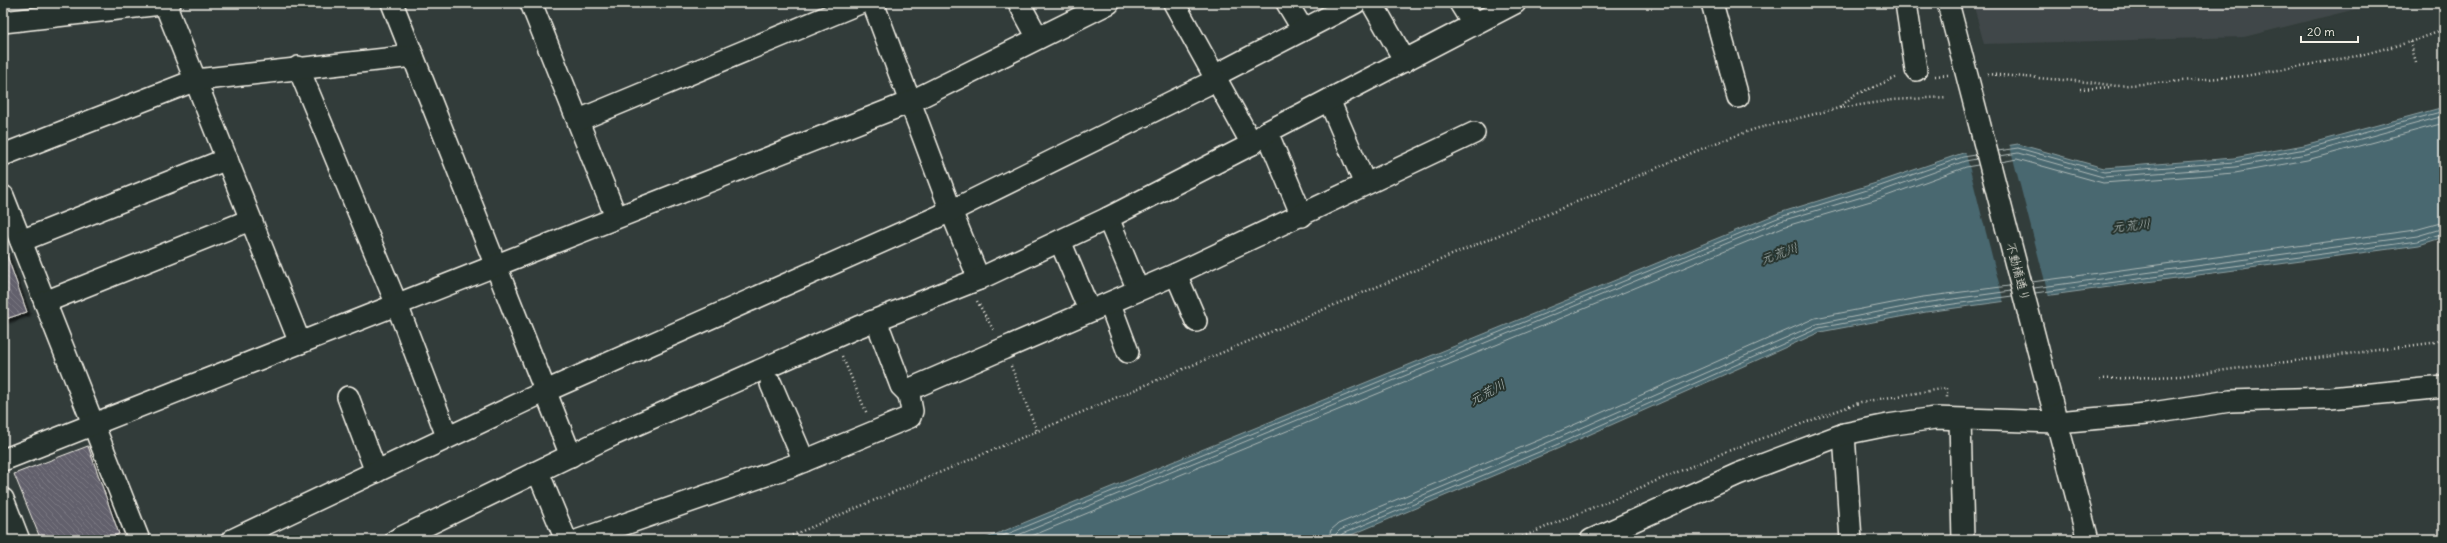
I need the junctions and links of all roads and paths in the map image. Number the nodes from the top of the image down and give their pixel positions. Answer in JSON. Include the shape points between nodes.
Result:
{"nodes":[{"id":1,"x":167,"y":3,"type":"edge"},
{"id":2,"x":392,"y":3,"type":"edge"},
{"id":3,"x":531,"y":3,"type":"edge"},
{"id":4,"x":860,"y":3,"type":"edge"},
{"id":5,"x":873,"y":3,"type":"edge"},
{"id":6,"x":1019,"y":3,"type":"edge"},
{"id":7,"x":1109,"y":3,"type":"edge"},
{"id":8,"x":1174,"y":3,"type":"edge"},
{"id":9,"x":1287,"y":3,"type":"edge"},
{"id":10,"x":1355,"y":3,"type":"edge"},
{"id":11,"x":1372,"y":3,"type":"edge"},
{"id":12,"x":1460,"y":3,"type":"edge"},
{"id":13,"x":1515,"y":3,"type":"edge"},
{"id":14,"x":1712,"y":3,"type":"edge"},
{"id":15,"x":1906,"y":3,"type":"edge"},
{"id":16,"x":1948,"y":3,"type":"edge"},
{"id":17,"x":3,"y":22,"type":"edge"},
{"id":18,"x":1472,"y":24,"type":"junction"},
{"id":19,"x":1303,"y":30,"type":"junction"},
{"id":20,"x":2444,"y":30,"type":"edge"},
{"id":21,"x":1038,"y":38,"type":"junction"},
{"id":22,"x":2410,"y":42,"type":"junction"},
{"id":23,"x":413,"y":56,"type":"junction"},
{"id":24,"x":1405,"y":61,"type":"junction"},
{"id":25,"x":2416,"y":62,"type":"dead end"},
{"id":26,"x":298,"y":67,"type":"junction"},
{"id":27,"x":1916,"y":70,"type":"junction"},
{"id":28,"x":1983,"y":74,"type":"dead end"},
{"id":29,"x":1952,"y":75,"type":"dead end"},
{"id":30,"x":1215,"y":78,"type":"junction"},
{"id":31,"x":196,"y":80,"type":"junction"},
{"id":32,"x":2117,"y":86,"type":"junction"},
{"id":33,"x":2080,"y":89,"type":"dead end"},
{"id":34,"x":1738,"y":96,"type":"dead end"},
{"id":35,"x":1947,"y":96,"type":"dead end"},
{"id":36,"x":1329,"y":100,"type":"junction"},
{"id":37,"x":910,"y":102,"type":"junction"},
{"id":38,"x":1839,"y":108,"type":"junction"},
{"id":39,"x":579,"y":120,"type":"junction"},
{"id":40,"x":1474,"y":133,"type":"dead end"},
{"id":41,"x":1259,"y":138,"type":"junction"},
{"id":42,"x":3,"y":155,"type":"edge"},
{"id":43,"x":227,"y":159,"type":"junction"},
{"id":44,"x":1365,"y":184,"type":"junction"},
{"id":45,"x":3,"y":196,"type":"edge"},
{"id":46,"x":951,"y":212,"type":"junction"},
{"id":47,"x":1302,"y":216,"type":"junction"},
{"id":48,"x":616,"y":217,"type":"junction"},
{"id":49,"x":1108,"y":218,"type":"junction"},
{"id":50,"x":250,"y":220,"type":"junction"},
{"id":51,"x":21,"y":241,"type":"junction"},
{"id":52,"x":1060,"y":241,"type":"junction"},
{"id":53,"x":496,"y":266,"type":"junction"},
{"id":54,"x":1176,"y":274,"type":"junction"},
{"id":55,"x":979,"y":279,"type":"junction"},
{"id":56,"x":1138,"y":290,"type":"junction"},
{"id":57,"x":45,"y":302,"type":"junction"},
{"id":58,"x":1110,"y":304,"type":"junction"},
{"id":59,"x":397,"y":305,"type":"junction"},
{"id":60,"x":1089,"y":310,"type":"junction"},
{"id":61,"x":1196,"y":321,"type":"dead end"},
{"id":62,"x":881,"y":333,"type":"dead end"},
{"id":63,"x":2444,"y":339,"type":"edge"},
{"id":64,"x":300,"y":343,"type":"junction"},
{"id":65,"x":1128,"y":352,"type":"dead end"},
{"id":66,"x":842,"y":354,"type":"dead end"},
{"id":67,"x":2100,"y":379,"type":"dead end"},
{"id":68,"x":771,"y":384,"type":"dead end"},
{"id":69,"x":2444,"y":387,"type":"edge"},
{"id":70,"x":1947,"y":388,"type":"dead end"},
{"id":71,"x":546,"y":391,"type":"junction"},
{"id":72,"x":908,"y":393,"type":"junction"},
{"id":73,"x":348,"y":397,"type":"dead end"},
{"id":74,"x":1031,"y":416,"type":"dead end"},
{"id":75,"x":1960,"y":420,"type":"junction"},
{"id":76,"x":2057,"y":422,"type":"junction"},
{"id":77,"x":94,"y":425,"type":"junction"},
{"id":78,"x":875,"y":431,"type":"junction"},
{"id":79,"x":1037,"y":431,"type":"junction"},
{"id":80,"x":1844,"y":434,"type":"junction"},
{"id":81,"x":447,"y":436,"type":"junction"},
{"id":82,"x":572,"y":456,"type":"junction"},
{"id":83,"x":3,"y":460,"type":"edge"},
{"id":84,"x":804,"y":461,"type":"junction"},
{"id":85,"x":376,"y":472,"type":"junction"},
{"id":86,"x":538,"y":472,"type":"junction"},
{"id":87,"x":3,"y":499,"type":"edge"},
{"id":88,"x":19,"y":540,"type":"edge"},
{"id":89,"x":139,"y":540,"type":"edge"},
{"id":90,"x":232,"y":540,"type":"edge"},
{"id":91,"x":396,"y":540,"type":"edge"},
{"id":92,"x":566,"y":540,"type":"edge"},
{"id":93,"x":579,"y":540,"type":"edge"},
{"id":94,"x":781,"y":540,"type":"edge"},
{"id":95,"x":1515,"y":540,"type":"edge"},
{"id":96,"x":1591,"y":540,"type":"edge"},
{"id":97,"x":1851,"y":540,"type":"edge"},
{"id":98,"x":1963,"y":540,"type":"edge"},
{"id":99,"x":2088,"y":540,"type":"edge"}],
"edges":[{"from":1,"to":17,"type":"street"},
{"from":1,"to":31,"type":"street"},
{"from":2,"to":23,"type":"street"},
{"from":3,"to":39,"type":"street"},
{"from":4,"to":39,"type":"street"},
{"from":5,"to":37,"type":"street"},
{"from":6,"to":21,"type":"street"},
{"from":7,"to":21,"type":"street"},
{"from":8,"to":30,"type":"street"},
{"from":9,"to":19,"type":"street"},
{"from":10,"to":19,"type":"street"},
{"from":11,"to":24,"type":"street"},
{"from":12,"to":18,"type":"street"},
{"from":13,"to":18,"type":"street"},
{"from":14,"to":34,"type":"street"},
{"from":15,"to":27,"type":"street"},
{"from":16,"to":76,"type":"street","name":"不動橋通り","bridge":true},
{"from":18,"to":24,"type":"street"},
{"from":19,"to":30,"type":"street"},
{"from":20,"to":22,"type":"path"},
{"from":21,"to":37,"type":"street"},
{"from":22,"to":25,"type":"path"},
{"from":22,"to":32,"type":"path","via":[[2295,68],[2246,76]]},
{"from":23,"to":26,"type":"street"},
{"from":23,"to":53,"type":"street"},
{"from":24,"to":36,"type":"street"},
{"from":26,"to":31,"type":"street"},
{"from":26,"to":59,"type":"street"},
{"from":27,"to":29,"type":"path","via":[[1929,76]]},
{"from":27,"to":38,"type":"path","via":[[1854,95]]},
{"from":28,"to":32,"type":"path","via":[[2028,76]]},
{"from":30,"to":41,"type":"street"},
{"from":30,"to":46,"type":"street"},
{"from":31,"to":42,"type":"street"},
{"from":31,"to":43,"type":"street"},
{"from":32,"to":33,"type":"path"},
{"from":35,"to":38,"type":"path"},
{"from":36,"to":41,"type":"street"},
{"from":36,"to":44,"type":"street"},
{"from":37,"to":46,"type":"street"},
{"from":37,"to":48,"type":"street"},
{"from":38,"to":79,"type":"path","via":[[1755,129],[1713,144]]},
{"from":39,"to":48,"type":"street"},
{"from":40,"to":44,"type":"street"},
{"from":41,"to":47,"type":"street"},
{"from":41,"to":49,"type":"street"},
{"from":43,"to":50,"type":"street"},
{"from":43,"to":51,"type":"street"},
{"from":44,"to":47,"type":"street"},
{"from":45,"to":51,"type":"street"},
{"from":46,"to":55,"type":"street"},
{"from":46,"to":71,"type":"street"},
{"from":47,"to":54,"type":"street"},
{"from":48,"to":53,"type":"street"},
{"from":49,"to":52,"type":"street"},
{"from":49,"to":56,"type":"street"},
{"from":50,"to":57,"type":"street"},
{"from":50,"to":64,"type":"street"},
{"from":51,"to":57,"type":"street"},
{"from":52,"to":55,"type":"street"},
{"from":52,"to":60,"type":"street"},
{"from":53,"to":59,"type":"street"},
{"from":53,"to":71,"type":"street"},
{"from":54,"to":56,"type":"street"},
{"from":54,"to":61,"type":"street"},
{"from":55,"to":82,"type":"street","via":[[858,327]]},
{"from":56,"to":58,"type":"street"},
{"from":57,"to":77,"type":"street"},
{"from":58,"to":60,"type":"street"},
{"from":58,"to":65,"type":"street"},
{"from":59,"to":64,"type":"street"},
{"from":59,"to":81,"type":"street"},
{"from":60,"to":72,"type":"street","via":[[990,356],[908,390]]},
{"from":62,"to":72,"type":"street","via":[[901,386]]},
{"from":63,"to":67,"type":"path","via":[[2431,343],[2180,376]]},
{"from":64,"to":77,"type":"street"},
{"from":66,"to":78,"type":"path"},
{"from":68,"to":84,"type":"street"},
{"from":69,"to":76,"type":"street","via":[[2330,398],[2230,401],[2146,414]]},
{"from":70,"to":95,"type":"path","via":[[1861,402],[1728,450]]},
{"from":71,"to":81,"type":"street"},
{"from":71,"to":82,"type":"street"},
{"from":72,"to":78,"type":"street","via":[[912,411],[910,417]]},
{"from":73,"to":85,"type":"street"},
{"from":74,"to":79,"type":"path"},
{"from":75,"to":76,"type":"street"},
{"from":75,"to":80,"type":"street","via":[[1935,418]]},
{"from":75,"to":98,"type":"street"},
{"from":76,"to":99,"type":"street","name":"不動橋通り"},
{"from":77,"to":83,"type":"street"},
{"from":77,"to":89,"type":"street"},
{"from":78,"to":84,"type":"street"},
{"from":79,"to":94,"type":"path"},
{"from":80,"to":96,"type":"street","via":[[1738,474]]},
{"from":80,"to":97,"type":"street"},
{"from":81,"to":85,"type":"street"},
{"from":82,"to":86,"type":"street"},
{"from":84,"to":93,"type":"street"},
{"from":85,"to":90,"type":"street"},
{"from":86,"to":91,"type":"street"},
{"from":86,"to":92,"type":"street"},
{"from":87,"to":88,"type":"street"}]}
